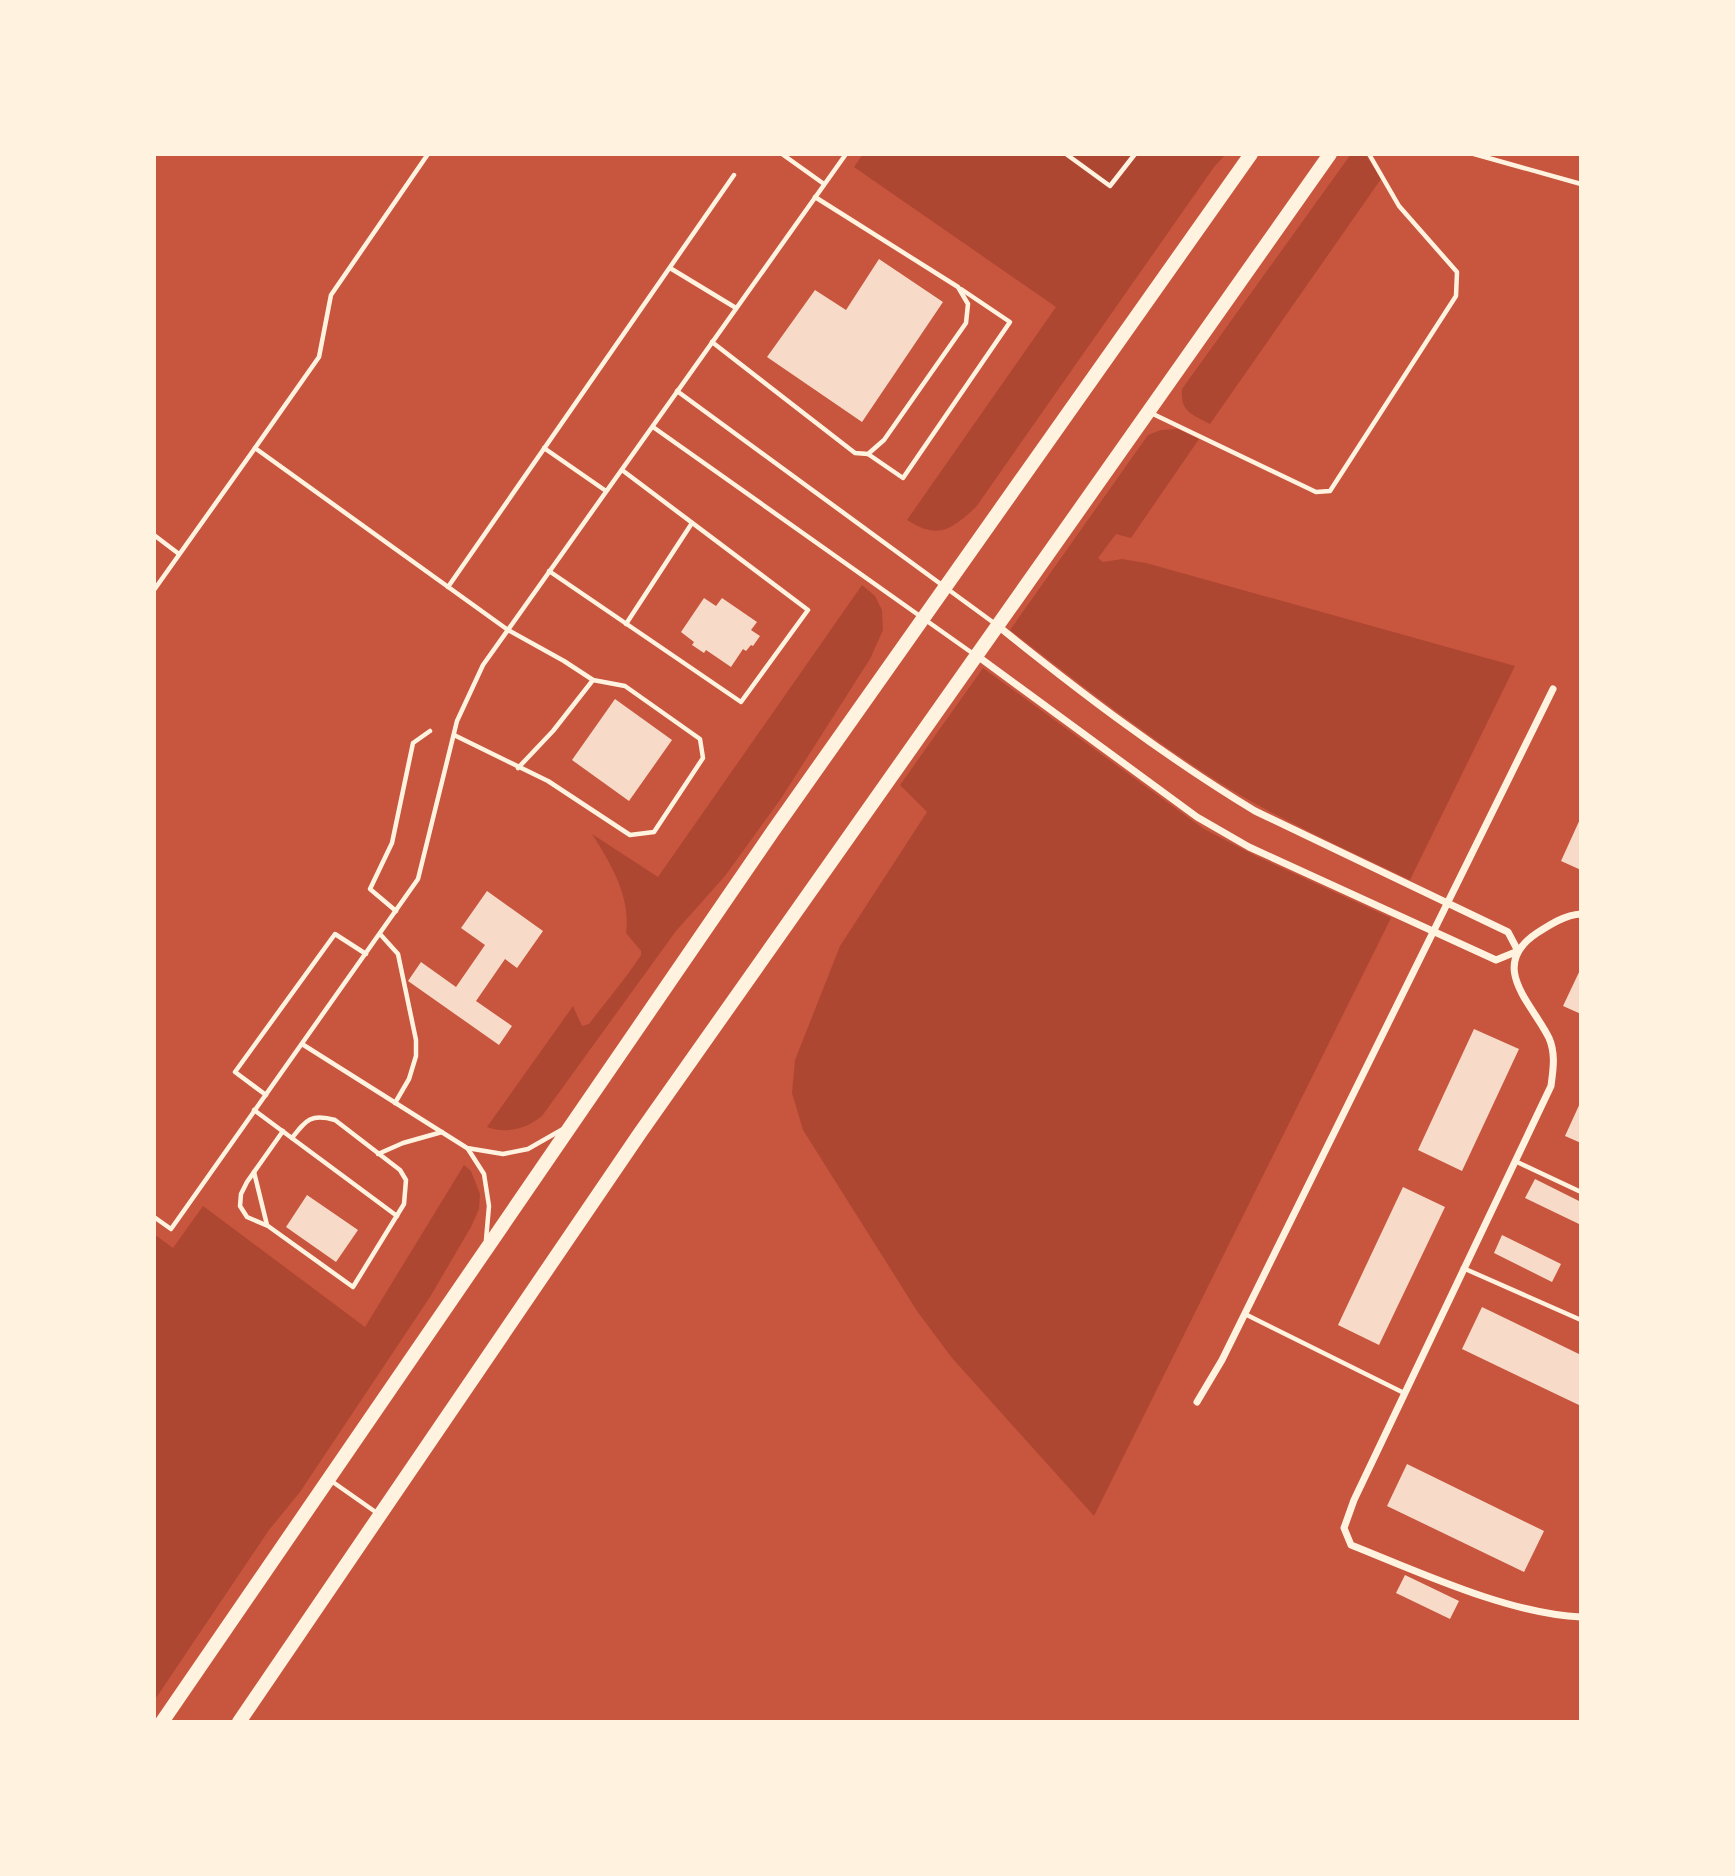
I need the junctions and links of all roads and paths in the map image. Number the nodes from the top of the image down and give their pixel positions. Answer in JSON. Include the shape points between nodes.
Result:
{"nodes":[{"id":1,"x":428,"y":154,"type":"edge"},
{"id":2,"x":782,"y":154,"type":"edge"},
{"id":3,"x":846,"y":154,"type":"edge"},
{"id":4,"x":1066,"y":154,"type":"edge"},
{"id":5,"x":1135,"y":154,"type":"edge"},
{"id":6,"x":1251,"y":154,"type":"edge"},
{"id":7,"x":1330,"y":154,"type":"edge"},
{"id":8,"x":1368,"y":154,"type":"edge"},
{"id":9,"x":1474,"y":154,"type":"edge"},
{"id":10,"x":734,"y":175,"type":"dead end"},
{"id":11,"x":824,"y":184,"type":"junction"},
{"id":12,"x":1581,"y":184,"type":"edge"},
{"id":13,"x":816,"y":197,"type":"junction"},
{"id":14,"x":670,"y":268,"type":"junction"},
{"id":15,"x":958,"y":288,"type":"junction"},
{"id":16,"x":736,"y":308,"type":"junction"},
{"id":17,"x":712,"y":342,"type":"junction"},
{"id":18,"x":677,"y":391,"type":"junction"},
{"id":19,"x":1150,"y":412,"type":"junction"},
{"id":20,"x":653,"y":427,"type":"junction"},
{"id":21,"x":255,"y":448,"type":"junction"},
{"id":22,"x":544,"y":448,"type":"junction"},
{"id":23,"x":868,"y":454,"type":"junction"},
{"id":24,"x":622,"y":470,"type":"junction"},
{"id":25,"x":607,"y":491,"type":"junction"},
{"id":26,"x":692,"y":523,"type":"junction"},
{"id":27,"x":154,"y":535,"type":"edge"},
{"id":28,"x":179,"y":554,"type":"junction"},
{"id":29,"x":549,"y":571,"type":"junction"},
{"id":30,"x":448,"y":587,"type":"junction"},
{"id":31,"x":943,"y":588,"type":"junction"},
{"id":32,"x":154,"y":590,"type":"edge"},
{"id":33,"x":923,"y":618,"type":"junction"},
{"id":34,"x":626,"y":624,"type":"junction"},
{"id":35,"x":998,"y":626,"type":"junction"},
{"id":36,"x":508,"y":630,"type":"junction"},
{"id":37,"x":976,"y":656,"type":"junction"},
{"id":38,"x":593,"y":680,"type":"junction"},
{"id":39,"x":1553,"y":689,"type":"dead end"},
{"id":40,"x":430,"y":731,"type":"dead end"},
{"id":41,"x":454,"y":735,"type":"junction"},
{"id":42,"x":518,"y":768,"type":"junction"},
{"id":43,"x":1447,"y":903,"type":"junction"},
{"id":44,"x":396,"y":911,"type":"junction"},
{"id":45,"x":1581,"y":914,"type":"edge"},
{"id":46,"x":1433,"y":931,"type":"junction"},
{"id":47,"x":380,"y":934,"type":"junction"},
{"id":48,"x":1518,"y":951,"type":"junction"},
{"id":49,"x":366,"y":954,"type":"junction"},
{"id":50,"x":302,"y":1044,"type":"junction"},
{"id":51,"x":266,"y":1095,"type":"junction"},
{"id":52,"x":395,"y":1103,"type":"junction"},
{"id":53,"x":254,"y":1110,"type":"junction"},
{"id":54,"x":571,"y":1125,"type":"junction"},
{"id":55,"x":283,"y":1132,"type":"junction"},
{"id":56,"x":442,"y":1132,"type":"junction"},
{"id":57,"x":292,"y":1138,"type":"junction"},
{"id":58,"x":467,"y":1148,"type":"junction"},
{"id":59,"x":378,"y":1154,"type":"junction"},
{"id":60,"x":1515,"y":1161,"type":"junction"},
{"id":61,"x":254,"y":1171,"type":"junction"},
{"id":62,"x":1581,"y":1192,"type":"edge"},
{"id":63,"x":397,"y":1216,"type":"junction"},
{"id":64,"x":154,"y":1217,"type":"edge"},
{"id":65,"x":268,"y":1226,"type":"junction"},
{"id":66,"x":485,"y":1248,"type":"junction"},
{"id":67,"x":1463,"y":1268,"type":"junction"},
{"id":68,"x":1245,"y":1313,"type":"junction"},
{"id":69,"x":1581,"y":1320,"type":"edge"},
{"id":70,"x":1404,"y":1393,"type":"junction"},
{"id":71,"x":1197,"y":1402,"type":"dead end"},
{"id":72,"x":329,"y":1480,"type":"junction"},
{"id":73,"x":380,"y":1514,"type":"junction"},
{"id":74,"x":1581,"y":1617,"type":"edge"},
{"id":75,"x":162,"y":1722,"type":"edge"},
{"id":76,"x":239,"y":1722,"type":"edge"}],
"edges":[{"from":1,"to":21,"type":"lane","via":[[331,295],[319,357]]},
{"from":2,"to":11,"type":"lane"},
{"from":3,"to":11,"type":"lane"},
{"from":4,"to":5,"type":"lane","via":[[1110,187]]},
{"from":6,"to":31,"type":"highway"},
{"from":7,"to":19,"type":"highway"},
{"from":8,"to":19,"type":"lane","via":[[1399,206],[1457,272],[1456,296],[1329,491],[1316,492]]},
{"from":9,"to":12,"type":"lane"},
{"from":10,"to":14,"type":"lane"},
{"from":11,"to":13,"type":"lane"},
{"from":13,"to":15,"type":"lane"},
{"from":13,"to":16,"type":"lane"},
{"from":14,"to":16,"type":"lane"},
{"from":14,"to":22,"type":"lane"},
{"from":15,"to":23,"type":"lane","via":[[968,304],[966,323],[884,440]]},
{"from":15,"to":23,"type":"lane","via":[[1010,322],[903,478]]},
{"from":16,"to":17,"type":"lane"},
{"from":17,"to":18,"type":"lane"},
{"from":17,"to":23,"type":"lane","via":[[855,453]]},
{"from":18,"to":20,"type":"lane"},
{"from":18,"to":31,"type":"lane"},
{"from":19,"to":35,"type":"highway"},
{"from":20,"to":24,"type":"lane"},
{"from":20,"to":33,"type":"lane"},
{"from":21,"to":28,"type":"lane"},
{"from":21,"to":30,"type":"lane"},
{"from":22,"to":25,"type":"lane"},
{"from":22,"to":30,"type":"lane"},
{"from":24,"to":25,"type":"lane"},
{"from":24,"to":26,"type":"lane"},
{"from":25,"to":29,"type":"lane"},
{"from":26,"to":34,"type":"lane"},
{"from":26,"to":34,"type":"lane","via":[[808,610],[741,702]]},
{"from":27,"to":28,"type":"lane"},
{"from":28,"to":32,"type":"lane"},
{"from":29,"to":34,"type":"lane"},
{"from":29,"to":36,"type":"lane"},
{"from":30,"to":36,"type":"lane"},
{"from":31,"to":33,"type":"highway"},
{"from":31,"to":35,"type":"lane"},
{"from":33,"to":37,"type":"lane"},
{"from":33,"to":54,"type":"highway"},
{"from":35,"to":37,"type":"highway"},
{"from":35,"to":43,"type":"street","via":[[1083,694],[1217,788],[1255,811]]},
{"from":36,"to":38,"type":"lane"},
{"from":36,"to":41,"type":"lane","via":[[482,665]]},
{"from":37,"to":46,"type":"street","via":[[1196,817],[1249,847]]},
{"from":37,"to":73,"type":"highway"},
{"from":38,"to":42,"type":"lane"},
{"from":38,"to":42,"type":"lane","via":[[625,686],[700,739],[703,758],[654,832],[630,835],[548,781]]},
{"from":39,"to":43,"type":"street"},
{"from":40,"to":44,"type":"lane","via":[[413,743],[392,843],[370,889]]},
{"from":41,"to":42,"type":"lane"},
{"from":41,"to":44,"type":"lane","via":[[418,879]]},
{"from":43,"to":46,"type":"street"},
{"from":43,"to":48,"type":"street","via":[[1508,932]]},
{"from":44,"to":47,"type":"lane"},
{"from":45,"to":48,"type":"street","via":[[1550,924]]},
{"from":46,"to":48,"type":"street","via":[[1496,960]]},
{"from":46,"to":68,"type":"street"},
{"from":47,"to":49,"type":"lane"},
{"from":47,"to":52,"type":"lane","via":[[398,954],[416,1040],[409,1079]]},
{"from":48,"to":60,"type":"street","via":[[1513,964],[1518,989],[1550,1039],[1555,1061],[1551,1086]]},
{"from":49,"to":50,"type":"lane"},
{"from":49,"to":51,"type":"lane","via":[[335,934],[235,1072]]},
{"from":50,"to":51,"type":"lane"},
{"from":50,"to":52,"type":"lane"},
{"from":51,"to":53,"type":"lane"},
{"from":52,"to":56,"type":"lane"},
{"from":53,"to":55,"type":"lane"},
{"from":53,"to":64,"type":"lane","via":[[171,1229]]},
{"from":54,"to":58,"type":"lane","via":[[528,1149],[503,1154]]},
{"from":54,"to":66,"type":"highway"},
{"from":55,"to":57,"type":"lane"},
{"from":55,"to":61,"type":"lane"},
{"from":56,"to":58,"type":"lane"},
{"from":56,"to":59,"type":"lane"},
{"from":57,"to":59,"type":"lane","via":[[303,1123],[322,1116],[335,1120]]},
{"from":57,"to":63,"type":"lane"},
{"from":58,"to":66,"type":"lane","via":[[484,1174],[489,1206]]},
{"from":59,"to":63,"type":"lane","via":[[406,1180],[404,1204]]},
{"from":60,"to":62,"type":"lane"},
{"from":60,"to":67,"type":"street"},
{"from":61,"to":65,"type":"lane"},
{"from":61,"to":65,"type":"lane","via":[[241,1194],[240,1206],[247,1217]]},
{"from":63,"to":65,"type":"lane","via":[[352,1287]]},
{"from":66,"to":72,"type":"highway"},
{"from":67,"to":69,"type":"lane"},
{"from":67,"to":70,"type":"street"},
{"from":68,"to":70,"type":"lane"},
{"from":68,"to":71,"type":"street"},
{"from":70,"to":74,"type":"street","via":[[1344,1528],[1351,1545],[1478,1594],[1554,1616]]},
{"from":72,"to":73,"type":"lane"},
{"from":72,"to":75,"type":"highway"},
{"from":73,"to":76,"type":"highway"}]}
